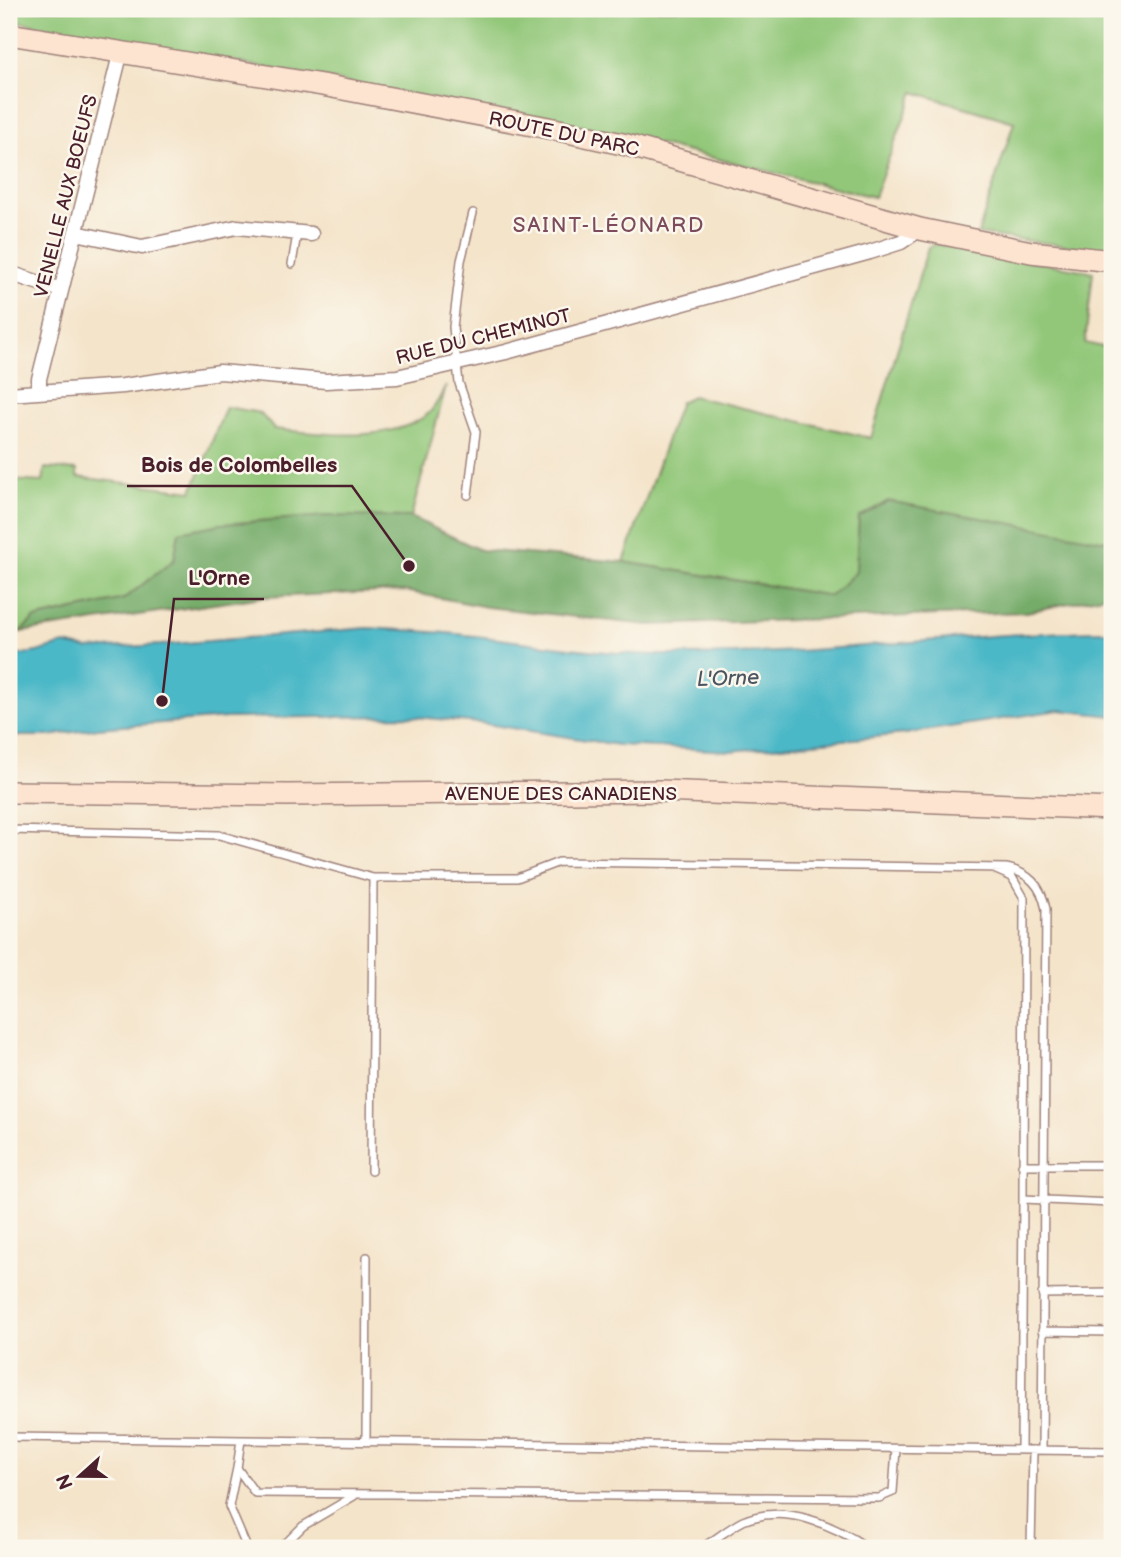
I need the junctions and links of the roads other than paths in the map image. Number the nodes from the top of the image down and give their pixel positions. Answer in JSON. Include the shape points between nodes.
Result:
{"nodes":[{"id":1,"x":9,"y":34,"type":"edge"},
{"id":2,"x":121,"y":51,"type":"junction"},
{"id":3,"x":472,"y":213,"type":"dead end"},
{"id":4,"x":920,"y":229,"type":"junction"},
{"id":5,"x":76,"y":233,"type":"junction"},
{"id":6,"x":304,"y":234,"type":"joint"},
{"id":7,"x":1112,"y":261,"type":"edge"},
{"id":8,"x":292,"y":264,"type":"dead end"},
{"id":9,"x":9,"y":273,"type":"edge"},
{"id":10,"x":61,"y":290,"type":"junction"},
{"id":11,"x":455,"y":363,"type":"junction"},
{"id":12,"x":39,"y":392,"type":"junction"},
{"id":13,"x":9,"y":394,"type":"edge"},
{"id":14,"x":468,"y":495,"type":"dead end"},
{"id":15,"x":9,"y":792,"type":"edge"},
{"id":16,"x":1112,"y":809,"type":"edge"},
{"id":17,"x":9,"y":830,"type":"edge"},
{"id":18,"x":990,"y":868,"type":"junction"},
{"id":19,"x":373,"y":878,"type":"junction"},
{"id":20,"x":1022,"y":1165,"type":"junction"},
{"id":21,"x":1043,"y":1165,"type":"junction"},
{"id":22,"x":1112,"y":1165,"type":"edge"},
{"id":23,"x":371,"y":1171,"type":"dead end"},
{"id":24,"x":1023,"y":1199,"type":"junction"},
{"id":25,"x":1042,"y":1199,"type":"junction"},
{"id":26,"x":1112,"y":1203,"type":"edge"},
{"id":27,"x":367,"y":1256,"type":"dead end"},
{"id":28,"x":1112,"y":1293,"type":"edge"},
{"id":29,"x":1042,"y":1294,"type":"junction"},
{"id":30,"x":1042,"y":1331,"type":"junction"},
{"id":31,"x":1112,"y":1332,"type":"edge"},
{"id":32,"x":9,"y":1437,"type":"edge"},
{"id":33,"x":241,"y":1440,"type":"junction"},
{"id":34,"x":366,"y":1442,"type":"junction"},
{"id":35,"x":897,"y":1449,"type":"junction"},
{"id":36,"x":1021,"y":1450,"type":"junction"},
{"id":37,"x":1033,"y":1450,"type":"junction"},
{"id":38,"x":1042,"y":1450,"type":"junction"},
{"id":39,"x":1112,"y":1451,"type":"edge"},
{"id":40,"x":237,"y":1468,"type":"junction"},
{"id":41,"x":356,"y":1494,"type":"junction"},
{"id":42,"x":777,"y":1498,"type":"junction"},
{"id":43,"x":776,"y":1514,"type":"junction"},
{"id":44,"x":247,"y":1548,"type":"edge"},
{"id":45,"x":281,"y":1548,"type":"edge"},
{"id":46,"x":701,"y":1548,"type":"edge"},
{"id":47,"x":868,"y":1548,"type":"edge"},
{"id":48,"x":1031,"y":1548,"type":"edge"}],
"edges":[{"from":1,"to":2,"type":"street","name":"ROUTE DU PARC"},
{"from":2,"to":4,"type":"street","name":"ROUTE DU PARC","via":[[627,145]]},
{"from":2,"to":5,"type":"street","name":"VENELLE AUX BOEUFS"},
{"from":3,"to":11,"type":"lane","via":[[454,314]]},
{"from":4,"to":7,"type":"street","name":"ROUTE DU PARC","via":[[1031,252]]},
{"from":4,"to":11,"type":"street","name":"RUE DU CHEMINOT","via":[[901,242],[870,252]]},
{"from":5,"to":6,"type":"street","via":[[142,247],[237,228]]},
{"from":5,"to":10,"type":"street","name":"VENELLE AUX BOEUFS"},
{"from":6,"to":8,"type":"lane"},
{"from":9,"to":10,"type":"street"},
{"from":10,"to":12,"type":"street","name":"VENELLE AUX BOEUFS"},
{"from":11,"to":12,"type":"street","name":"RUE DU CHEMINOT","via":[[372,381],[220,372]]},
{"from":11,"to":14,"type":"lane","via":[[476,432]]},
{"from":12,"to":13,"type":"street","name":"RUE DU CHEMINOT"},
{"from":15,"to":16,"type":"street","name":"AVENUE DES CANADIENS","via":[[661,791]]},
{"from":17,"to":19,"type":"lane","via":[[219,835]]},
{"from":18,"to":19,"type":"lane","via":[[559,862],[517,878]]},
{"from":18,"to":20,"type":"lane","via":[[1012,877],[1024,898]]},
{"from":18,"to":21,"type":"lane","via":[[1016,870],[1032,878],[1046,909]]},
{"from":19,"to":23,"type":"lane"},
{"from":20,"to":21,"type":"lane"},
{"from":20,"to":24,"type":"lane"},
{"from":21,"to":22,"type":"lane"},
{"from":21,"to":25,"type":"lane"},
{"from":24,"to":25,"type":"lane"},
{"from":24,"to":36,"type":"lane"},
{"from":25,"to":26,"type":"lane"},
{"from":25,"to":29,"type":"lane"},
{"from":27,"to":34,"type":"lane"},
{"from":28,"to":29,"type":"lane"},
{"from":29,"to":30,"type":"lane"},
{"from":30,"to":31,"type":"lane"},
{"from":30,"to":38,"type":"lane"},
{"from":32,"to":33,"type":"lane"},
{"from":33,"to":34,"type":"lane"},
{"from":33,"to":40,"type":"lane"},
{"from":34,"to":35,"type":"lane"},
{"from":35,"to":36,"type":"lane"},
{"from":35,"to":42,"type":"lane","via":[[893,1492],[879,1498]]},
{"from":36,"to":37,"type":"lane"},
{"from":37,"to":38,"type":"lane"},
{"from":37,"to":48,"type":"lane"},
{"from":38,"to":39,"type":"lane"},
{"from":40,"to":41,"type":"lane","via":[[255,1493]]},
{"from":40,"to":44,"type":"lane","via":[[229,1506]]},
{"from":41,"to":42,"type":"lane"},
{"from":41,"to":45,"type":"lane","via":[[303,1526]]},
{"from":42,"to":43,"type":"lane"},
{"from":43,"to":46,"type":"lane","via":[[744,1521]]},
{"from":43,"to":47,"type":"lane","via":[[842,1531]]}]}
